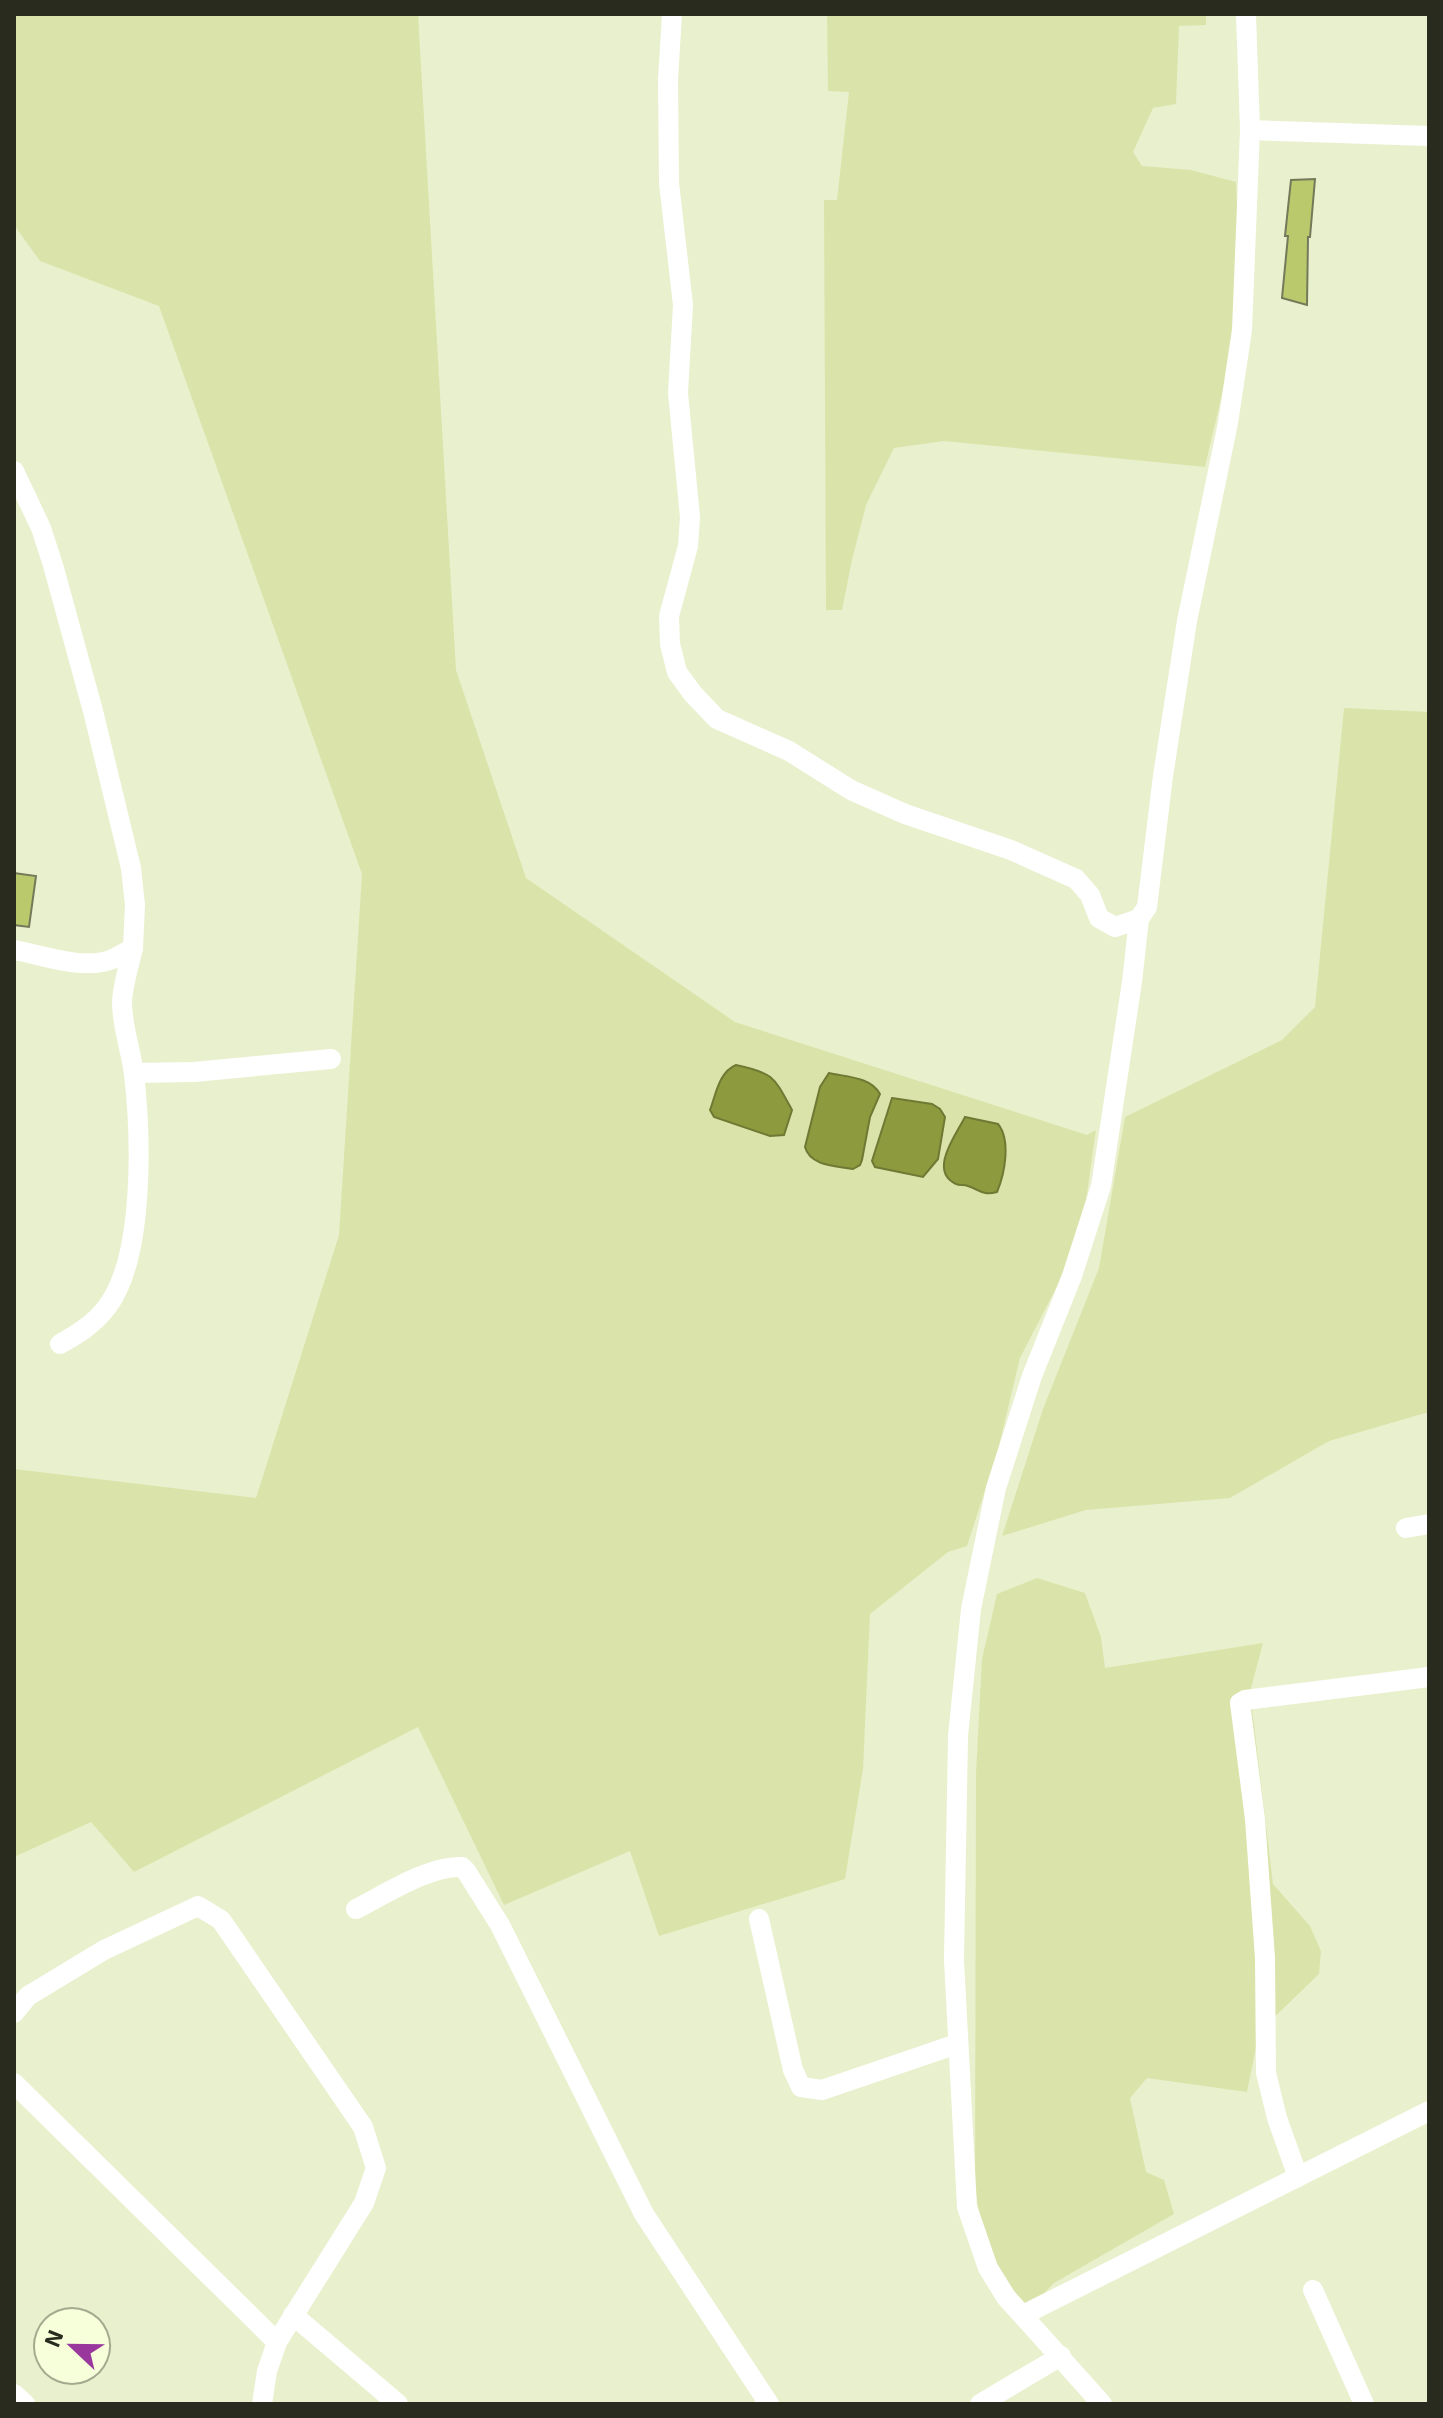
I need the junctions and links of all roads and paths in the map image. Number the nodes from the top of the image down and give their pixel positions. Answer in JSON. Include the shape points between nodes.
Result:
{"nodes":[{"id":1,"x":672,"y":14,"type":"edge"},
{"id":2,"x":1246,"y":14,"type":"edge"},
{"id":3,"x":1250,"y":130,"type":"junction"},
{"id":4,"x":1429,"y":136,"type":"edge"},
{"id":5,"x":14,"y":471,"type":"edge"},
{"id":6,"x":1139,"y":919,"type":"junction"},
{"id":7,"x":133,"y":948,"type":"junction"},
{"id":8,"x":14,"y":950,"type":"edge"},
{"id":9,"x":331,"y":1059,"type":"dead end"},
{"id":10,"x":134,"y":1073,"type":"junction"},
{"id":11,"x":60,"y":1344,"type":"dead end"},
{"id":12,"x":1429,"y":1524,"type":"edge"},
{"id":13,"x":1406,"y":1528,"type":"dead end"},
{"id":14,"x":1429,"y":1677,"type":"edge"},
{"id":15,"x":356,"y":1909,"type":"dead end"},
{"id":16,"x":759,"y":1919,"type":"dead end"},
{"id":17,"x":14,"y":2013,"type":"edge"},
{"id":18,"x":957,"y":2044,"type":"junction"},
{"id":19,"x":14,"y":2083,"type":"edge"},
{"id":20,"x":1429,"y":2111,"type":"edge"},
{"id":21,"x":1298,"y":2177,"type":"junction"},
{"id":22,"x":1313,"y":2290,"type":"dead end"},
{"id":23,"x":293,"y":2315,"type":"junction"},
{"id":24,"x":1023,"y":2315,"type":"junction"},
{"id":25,"x":277,"y":2342,"type":"junction"},
{"id":26,"x":1061,"y":2356,"type":"junction"},
{"id":27,"x":14,"y":2394,"type":"edge"},
{"id":28,"x":25,"y":2404,"type":"edge"},
{"id":29,"x":262,"y":2404,"type":"edge"},
{"id":30,"x":398,"y":2404,"type":"edge"},
{"id":31,"x":769,"y":2404,"type":"edge"},
{"id":32,"x":980,"y":2404,"type":"edge"},
{"id":33,"x":1102,"y":2404,"type":"edge"},
{"id":34,"x":1364,"y":2404,"type":"edge"}],
"edges":[{"from":1,"to":6,"type":"street","via":[[669,183],[683,305],[678,393],[690,517],[688,546],[669,616],[677,672],[717,719],[789,751],[878,803],[1076,879],[1099,918],[1115,927]]},
{"from":2,"to":3,"type":"street"},
{"from":3,"to":4,"type":"street"},
{"from":3,"to":6,"type":"street","via":[[1242,330],[1187,621],[1147,907]]},
{"from":5,"to":7,"type":"street","via":[[41,528],[97,724],[131,868]]},
{"from":6,"to":18,"type":"street","via":[[1101,1186],[996,1488],[971,1609],[958,1736]]},
{"from":7,"to":8,"type":"street","via":[[96,963]]},
{"from":7,"to":10,"type":"street","via":[[122,1016]]},
{"from":9,"to":10,"type":"street"},
{"from":10,"to":11,"type":"street","via":[[137,1199],[125,1275],[87,1329]]},
{"from":12,"to":13,"type":"street"},
{"from":14,"to":21,"type":"street","via":[[1240,1703],[1265,1958],[1266,2073]]},
{"from":15,"to":31,"type":"street","via":[[420,1877],[454,1866],[466,1871],[500,1925],[644,2214]]},
{"from":16,"to":18,"type":"street","via":[[801,2087],[822,2090]]},
{"from":17,"to":23,"type":"street","via":[[28,1996],[104,1950],[187,1910],[198,1906],[221,1920],[363,2127],[376,2168],[364,2203]]},
{"from":18,"to":24,"type":"street","via":[[967,2207],[988,2268]]},
{"from":19,"to":25,"type":"street"},
{"from":20,"to":21,"type":"street"},
{"from":21,"to":24,"type":"street"},
{"from":22,"to":34,"type":"street"},
{"from":23,"to":25,"type":"street"},
{"from":23,"to":30,"type":"street"},
{"from":24,"to":26,"type":"street"},
{"from":25,"to":29,"type":"street"},
{"from":26,"to":32,"type":"street"},
{"from":26,"to":33,"type":"street"},
{"from":27,"to":28,"type":"street"}]}
